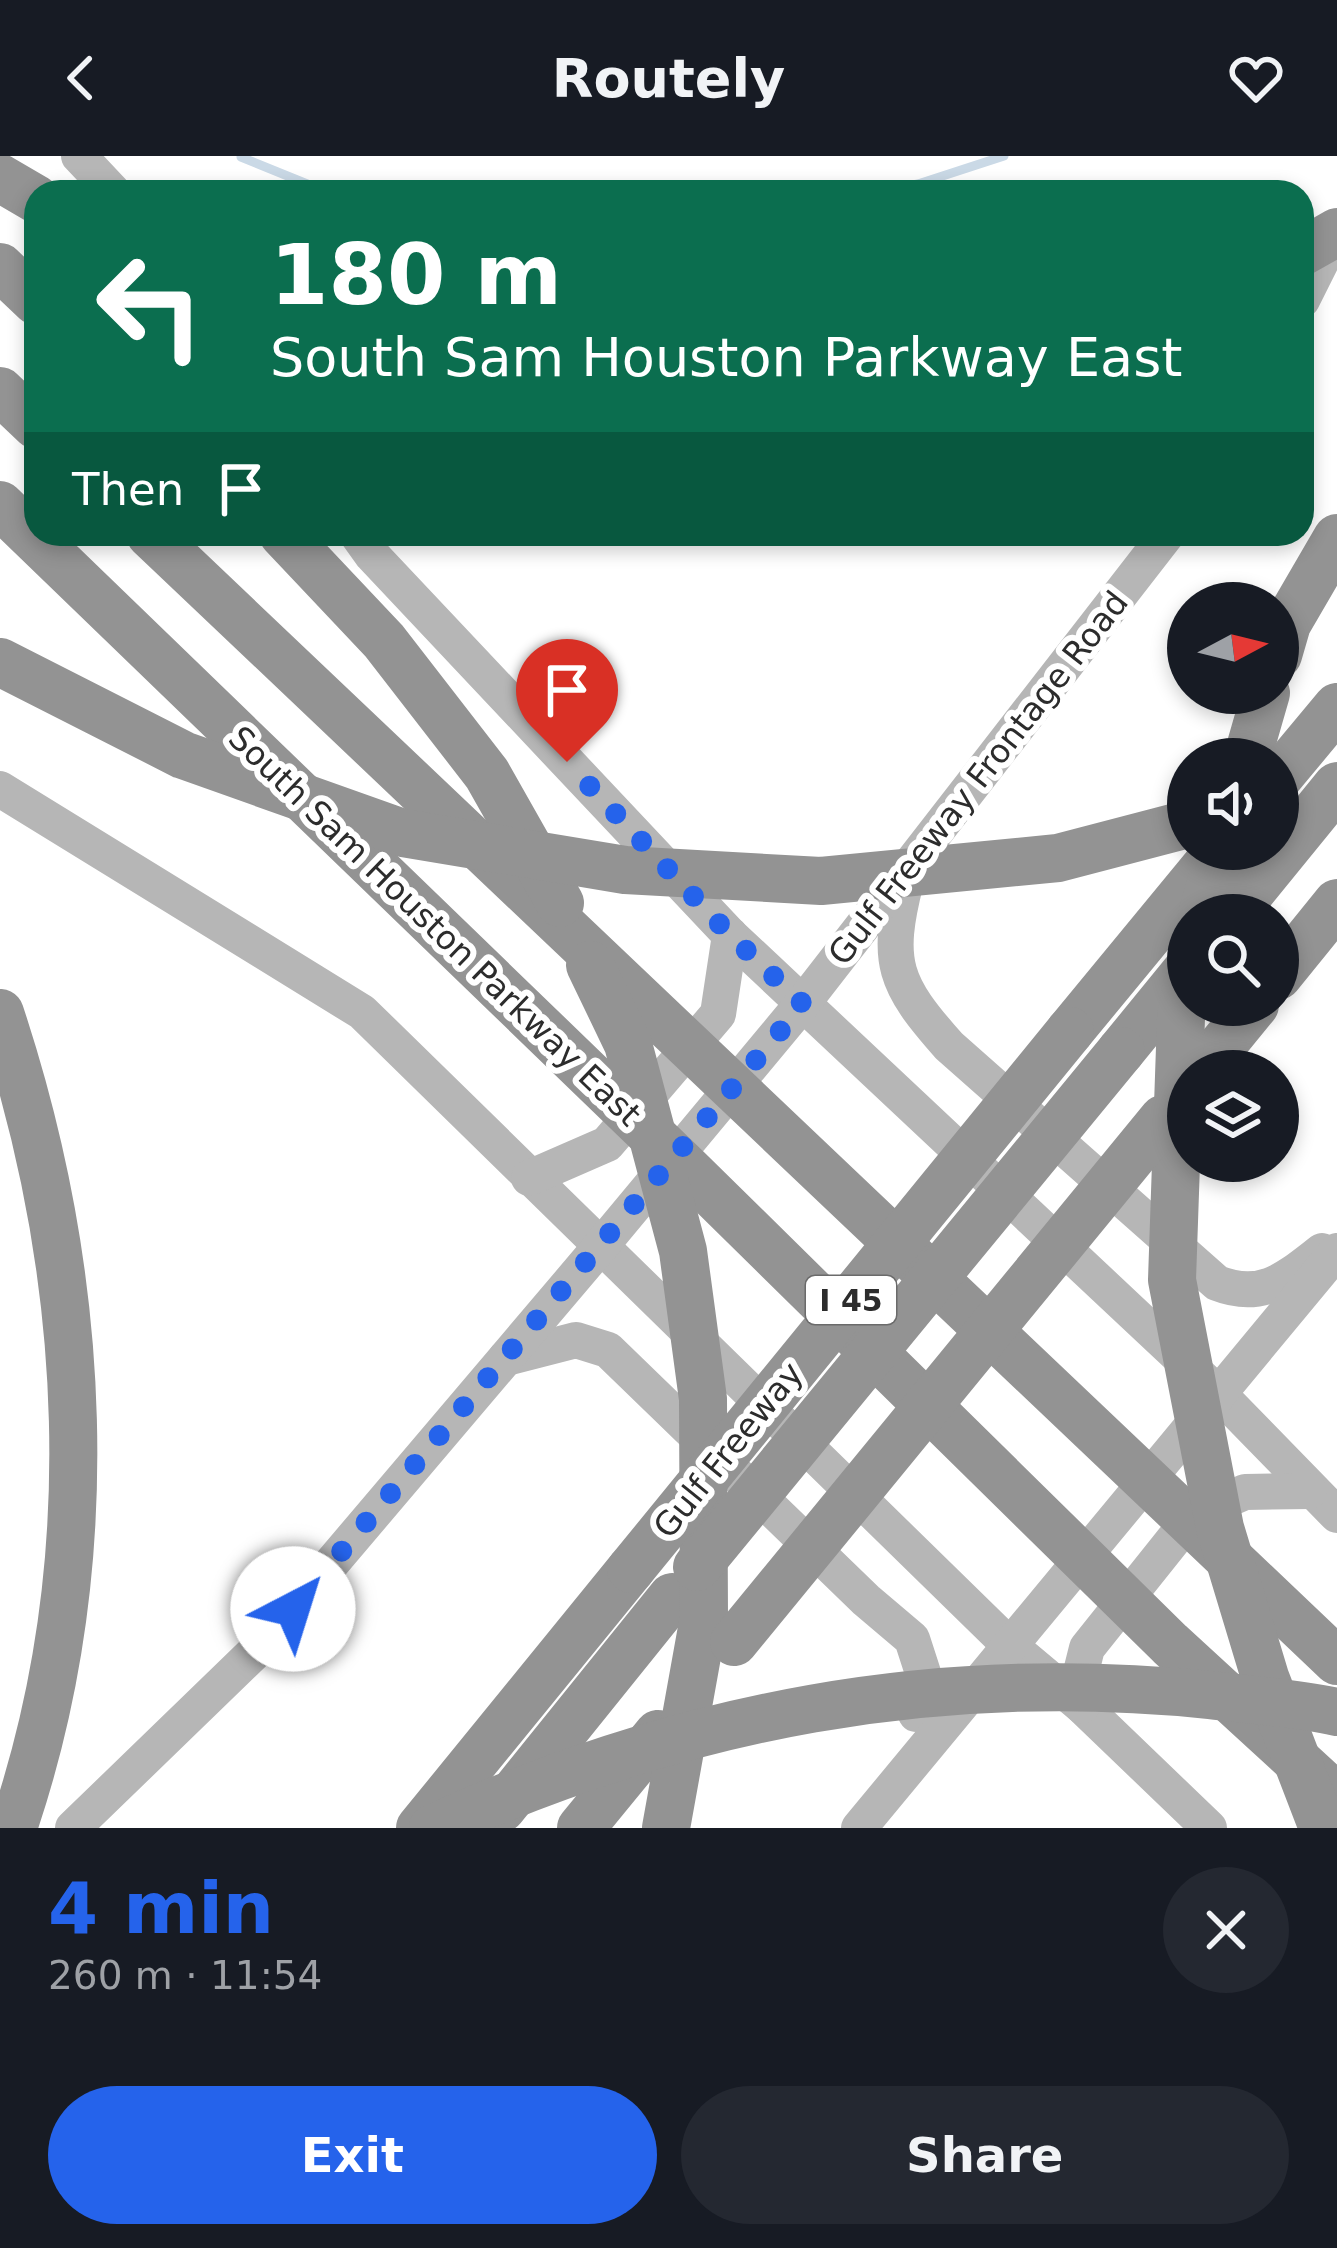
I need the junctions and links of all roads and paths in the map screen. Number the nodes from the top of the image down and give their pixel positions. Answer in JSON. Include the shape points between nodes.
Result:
{"nodes":[{"id":1,"x":79,"y":156,"type":"edge"},
{"id":2,"x":102,"y":180,"type":"edge"},
{"id":3,"x":1337,"y":231,"type":"edge"},
{"id":4,"x":0,"y":267,"type":"edge"},
{"id":5,"x":1314,"y":276,"type":"edge"},
{"id":6,"x":24,"y":290,"type":"edge"},
{"id":7,"x":0,"y":391,"type":"edge"},
{"id":8,"x":24,"y":414,"type":"edge"},
{"id":9,"x":0,"y":505,"type":"edge"},
{"id":10,"x":24,"y":528,"type":"edge"},
{"id":11,"x":1337,"y":538,"type":"edge"},
{"id":12,"x":42,"y":546,"type":"edge"},
{"id":13,"x":163,"y":546,"type":"edge"},
{"id":14,"x":294,"y":546,"type":"edge"},
{"id":15,"x":366,"y":546,"type":"edge"},
{"id":16,"x":1158,"y":546,"type":"edge"},
{"id":17,"x":1299,"y":603,"type":"edge"},
{"id":18,"x":0,"y":662,"type":"edge"},
{"id":19,"x":1337,"y":707,"type":"edge"},
{"id":20,"x":1299,"y":753,"type":"edge"},
{"id":21,"x":1337,"y":782,"type":"edge"},
{"id":22,"x":0,"y":789,"type":"edge"},
{"id":23,"x":1299,"y":794,"type":"edge"},
{"id":24,"x":1167,"y":829,"type":"edge"},
{"id":25,"x":909,"y":866,"type":"junction"},
{"id":26,"x":1203,"y":870,"type":"edge"},
{"id":27,"x":1249,"y":894,"type":"edge"},
{"id":28,"x":1337,"y":902,"type":"edge"},
{"id":29,"x":730,"y":935,"type":"junction"},
{"id":30,"x":1299,"y":950,"type":"edge"},
{"id":31,"x":1167,"y":995,"type":"edge"},
{"id":32,"x":803,"y":1004,"type":"junction"},
{"id":33,"x":0,"y":1013,"type":"edge"},
{"id":34,"x":1181,"y":1026,"type":"edge"},
{"id":35,"x":1238,"y":1026,"type":"edge"},
{"id":36,"x":1219,"y":1050,"type":"edge"},
{"id":37,"x":1167,"y":1114,"type":"edge"},
{"id":38,"x":529,"y":1178,"type":"junction"},
{"id":39,"x":1337,"y":1240,"type":"edge"},
{"id":40,"x":600,"y":1246,"type":"junction"},
{"id":41,"x":1337,"y":1251,"type":"edge"},
{"id":42,"x":506,"y":1358,"type":"junction"},
{"id":43,"x":1220,"y":1395,"type":"junction"},
{"id":44,"x":1323,"y":1503,"type":"edge"},
{"id":45,"x":1008,"y":1644,"type":"junction"},
{"id":46,"x":1337,"y":1661,"type":"edge"},
{"id":47,"x":1082,"y":1706,"type":"junction"},
{"id":48,"x":1337,"y":1712,"type":"edge"},
{"id":49,"x":897,"y":1781,"type":"junction"},
{"id":50,"x":1337,"y":1797,"type":"edge"},
{"id":51,"x":13,"y":1828,"type":"edge"},
{"id":52,"x":73,"y":1828,"type":"edge"},
{"id":53,"x":420,"y":1828,"type":"edge"},
{"id":54,"x":433,"y":1828,"type":"edge"},
{"id":55,"x":486,"y":1828,"type":"edge"},
{"id":56,"x":581,"y":1828,"type":"edge"},
{"id":57,"x":666,"y":1828,"type":"edge"},
{"id":58,"x":860,"y":1828,"type":"edge"},
{"id":59,"x":1209,"y":1828,"type":"edge"},
{"id":60,"x":1323,"y":1828,"type":"edge"}],
"edges":[{"from":1,"to":2,"type":"main road"},
{"from":3,"to":5,"type":"main road"},
{"from":4,"to":6,"type":"highway"},
{"from":7,"to":8,"type":"highway"},
{"from":9,"to":10,"type":"highway","name":"South Sam Houston Parkway East","bridge":true},
{"from":11,"to":17,"type":"highway"},
{"from":12,"to":50,"type":"highway","name":"South Sam Houston Parkway East","bridge":true,"via":[[1170,1644]]},
{"from":13,"to":46,"type":"highway","bridge":true},
{"from":14,"to":57,"type":"highway","bridge":true,"via":[[384,641],[488,774],[628,1044],[683,1251],[703,1400],[704,1617]]},
{"from":15,"to":29,"type":"main road"},
{"from":16,"to":25,"type":"main road","name":"Gulf Freeway Frontage Road"},
{"from":18,"to":24,"type":"highway","bridge":true,"via":[[182,755],[403,833],[626,870],[821,880],[1058,858]]},
{"from":19,"to":20,"type":"highway"},
{"from":21,"to":23,"type":"highway"},
{"from":21,"to":27,"type":"highway"},
{"from":22,"to":38,"type":"main road","via":[[362,1012]]},
{"from":25,"to":32,"type":"main road","name":"Gulf Freeway Frontage Road"},
{"from":25,"to":39,"type":"main road","via":[[894,952],[922,1016],[1217,1283],[1262,1289]]},
{"from":26,"to":53,"type":"highway","name":"Gulf Freeway","number":"I 45","bridge":true},
{"from":28,"to":30,"type":"highway"},
{"from":29,"to":32,"type":"main road"},
{"from":29,"to":38,"type":"main road","via":[[718,1014],[607,1144]]},
{"from":31,"to":55,"type":"highway","name":"Gulf Freeway","bridge":true},
{"from":32,"to":40,"type":"main road","name":"Gulf Freeway Frontage Road"},
{"from":32,"to":43,"type":"main road"},
{"from":33,"to":51,"type":"highway","via":[[47,1174],[73,1376],[62,1632]]},
{"from":34,"to":60,"type":"highway","bridge":true,"via":[[1172,1280],[1220,1528]]},
{"from":35,"to":36,"type":"highway"},
{"from":37,"to":56,"type":"highway","bridge":true},
{"from":38,"to":40,"type":"main road"},
{"from":40,"to":42,"type":"main road","name":"Gulf Freeway Frontage Road"},
{"from":40,"to":45,"type":"main road"},
{"from":41,"to":43,"type":"main road"},
{"from":42,"to":49,"type":"main road","via":[[576,1340],[608,1350],[912,1639],[923,1688]]},
{"from":42,"to":52,"type":"main road","name":"Gulf Freeway Frontage Road","via":[[263,1644]]},
{"from":43,"to":44,"type":"main road"},
{"from":43,"to":45,"type":"main road"},
{"from":44,"to":47,"type":"main road","via":[[1245,1492],[1194,1514],[1087,1648]]},
{"from":45,"to":47,"type":"main road"},
{"from":45,"to":49,"type":"main road"},
{"from":47,"to":59,"type":"main road"},
{"from":48,"to":54,"type":"highway","bridge":true,"via":[[1131,1687],[864,1698],[692,1733],[580,1767]]},
{"from":49,"to":58,"type":"main road"}]}
